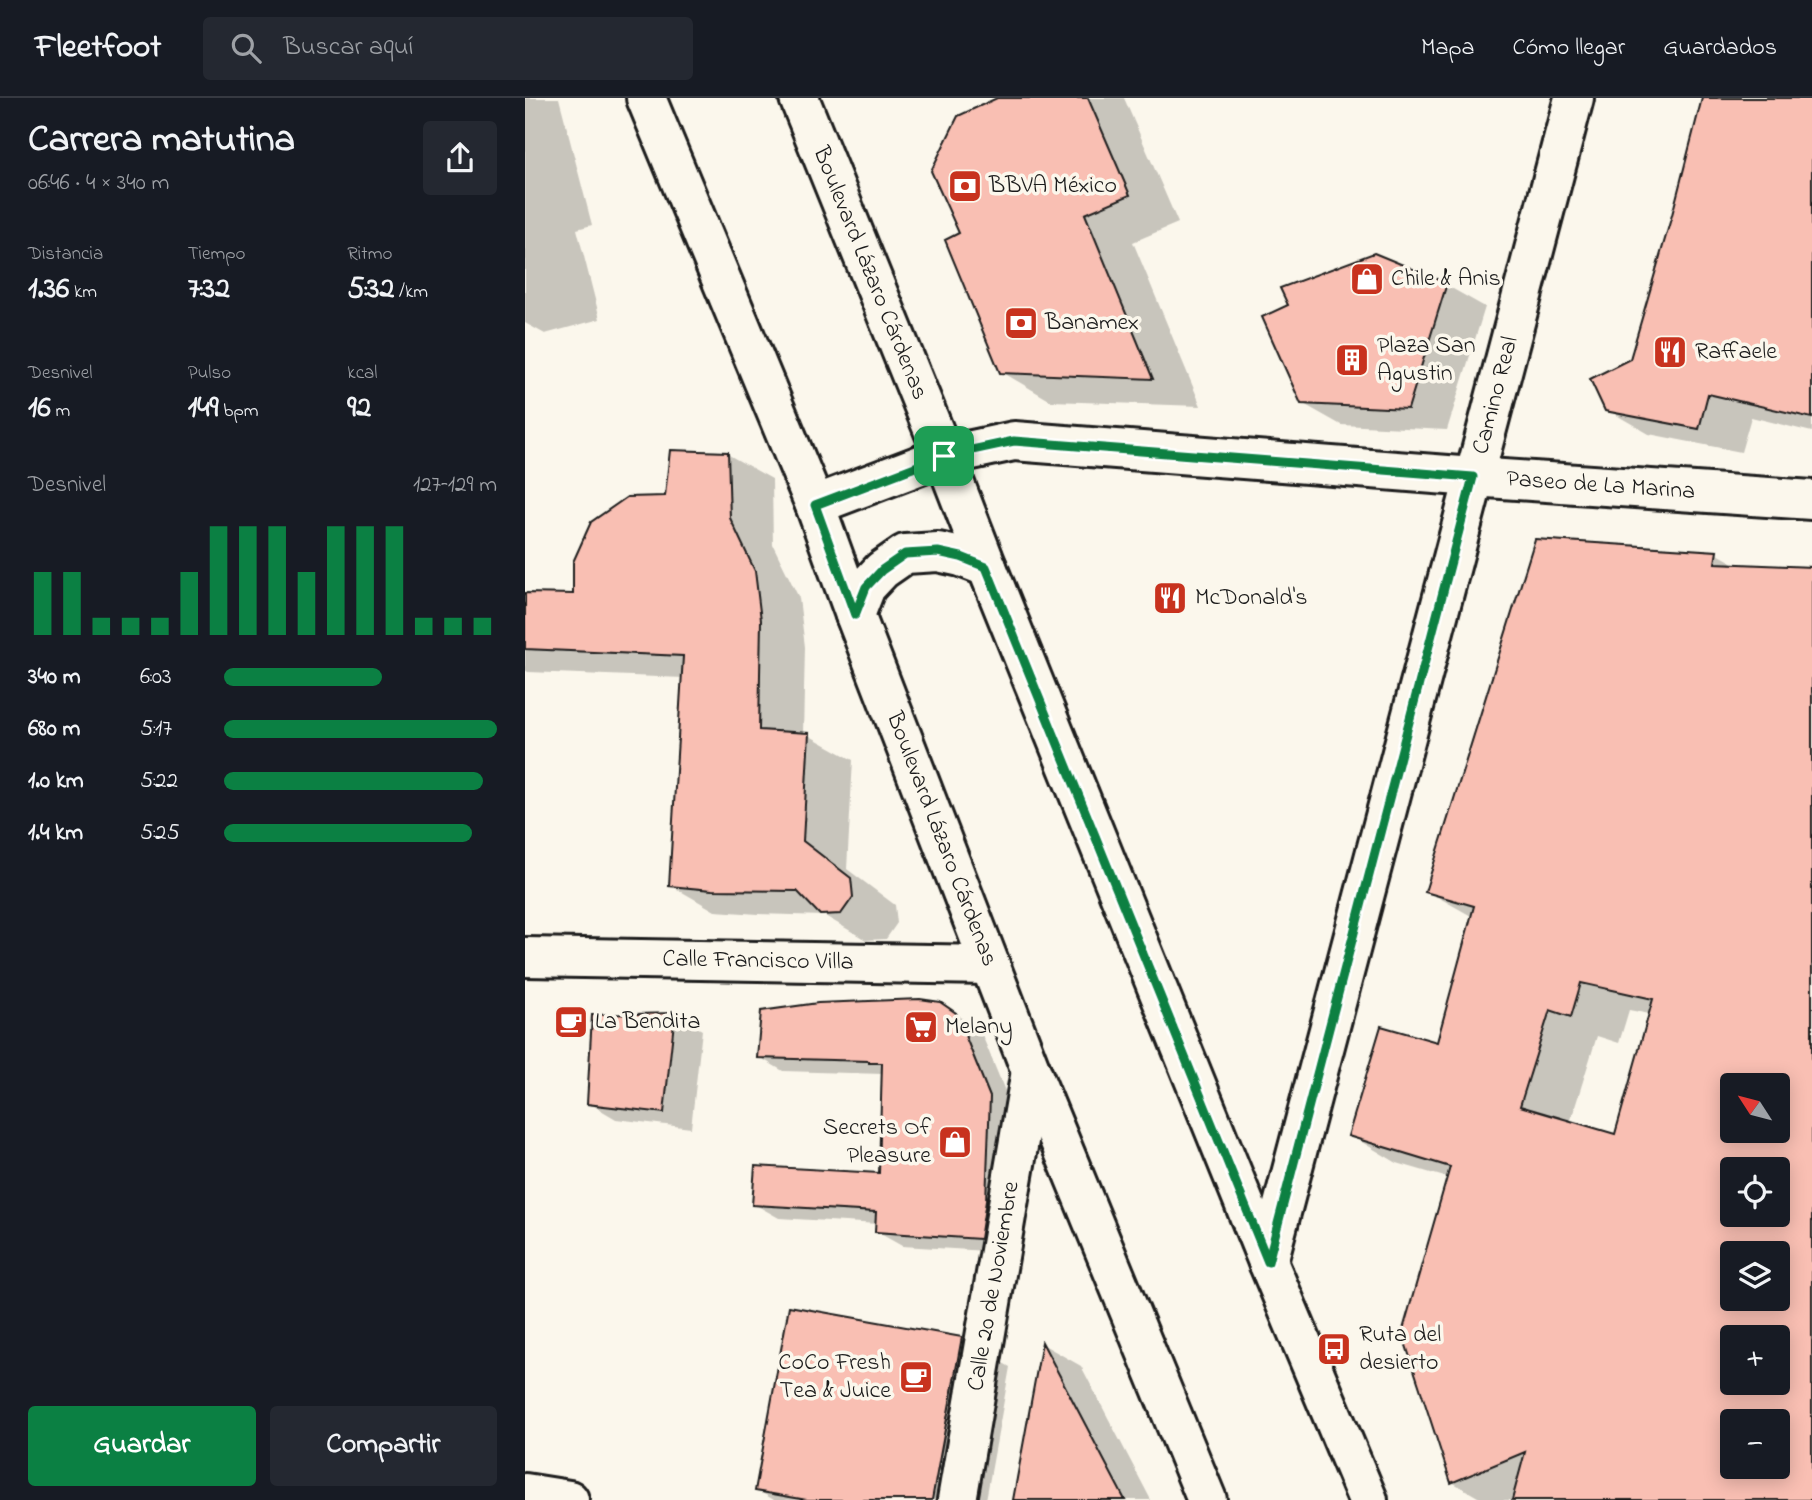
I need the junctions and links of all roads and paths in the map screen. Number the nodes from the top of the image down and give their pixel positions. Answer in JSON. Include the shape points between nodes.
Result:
{"nodes":[{"id":1,"x":646,"y":98,"type":"edge"},
{"id":2,"x":800,"y":98,"type":"edge"},
{"id":3,"x":1574,"y":98,"type":"edge"},
{"id":4,"x":944,"y":456,"type":"junction"},
{"id":5,"x":1473,"y":477,"type":"junction"},
{"id":6,"x":1812,"y":500,"type":"edge"},
{"id":7,"x":815,"y":505,"type":"junction"},
{"id":8,"x":986,"y":567,"type":"junction"},
{"id":9,"x":855,"y":615,"type":"junction"},
{"id":10,"x":525,"y":957,"type":"edge"},
{"id":11,"x":990,"y":965,"type":"junction"},
{"id":12,"x":1031,"y":1071,"type":"junction"},
{"id":13,"x":1268,"y":1262,"type":"junction"},
{"id":14,"x":525,"y":1493,"type":"edge"},
{"id":15,"x":569,"y":1500,"type":"edge"},
{"id":16,"x":957,"y":1500,"type":"edge"},
{"id":17,"x":1207,"y":1500,"type":"edge"},
{"id":18,"x":1368,"y":1500,"type":"edge"}],
"edges":[{"from":1,"to":7,"type":"main road","name":"Boulevard Lázaro Cárdenas"},
{"from":2,"to":4,"type":"main road","name":"Boulevard Lázaro Cárdenas"},
{"from":3,"to":5,"type":"main road","name":"Camino Real"},
{"from":4,"to":5,"type":"main road","name":"Paseo de La Marina","via":[[1014,441]]},
{"from":4,"to":7,"type":"main road","name":"Paseo de La Marina"},
{"from":4,"to":8,"type":"main road","name":"Boulevard Lázaro Cárdenas"},
{"from":5,"to":6,"type":"main road","name":"Paseo de La Marina"},
{"from":5,"to":13,"type":"main road","name":"Camino Real"},
{"from":7,"to":9,"type":"main road","name":"Boulevard Lázaro Cárdenas"},
{"from":8,"to":9,"type":"main road","via":[[938,552],[905,554],[866,587]]},
{"from":8,"to":13,"type":"main road","name":"Boulevard Lázaro Cárdenas"},
{"from":9,"to":11,"type":"main road","name":"Boulevard Lázaro Cárdenas"},
{"from":10,"to":11,"type":"main road","name":"Calle Francisco Villa"},
{"from":11,"to":12,"type":"main road","name":"Boulevard Lázaro Cárdenas"},
{"from":12,"to":16,"type":"main road","name":"Calle 20 de Noviembre"},
{"from":12,"to":17,"type":"main road","name":"Boulevard Lázaro Cárdenas"},
{"from":13,"to":18,"type":"main road","name":"Boulevard Lázaro Cárdenas"},
{"from":14,"to":15,"type":"main road"}]}
